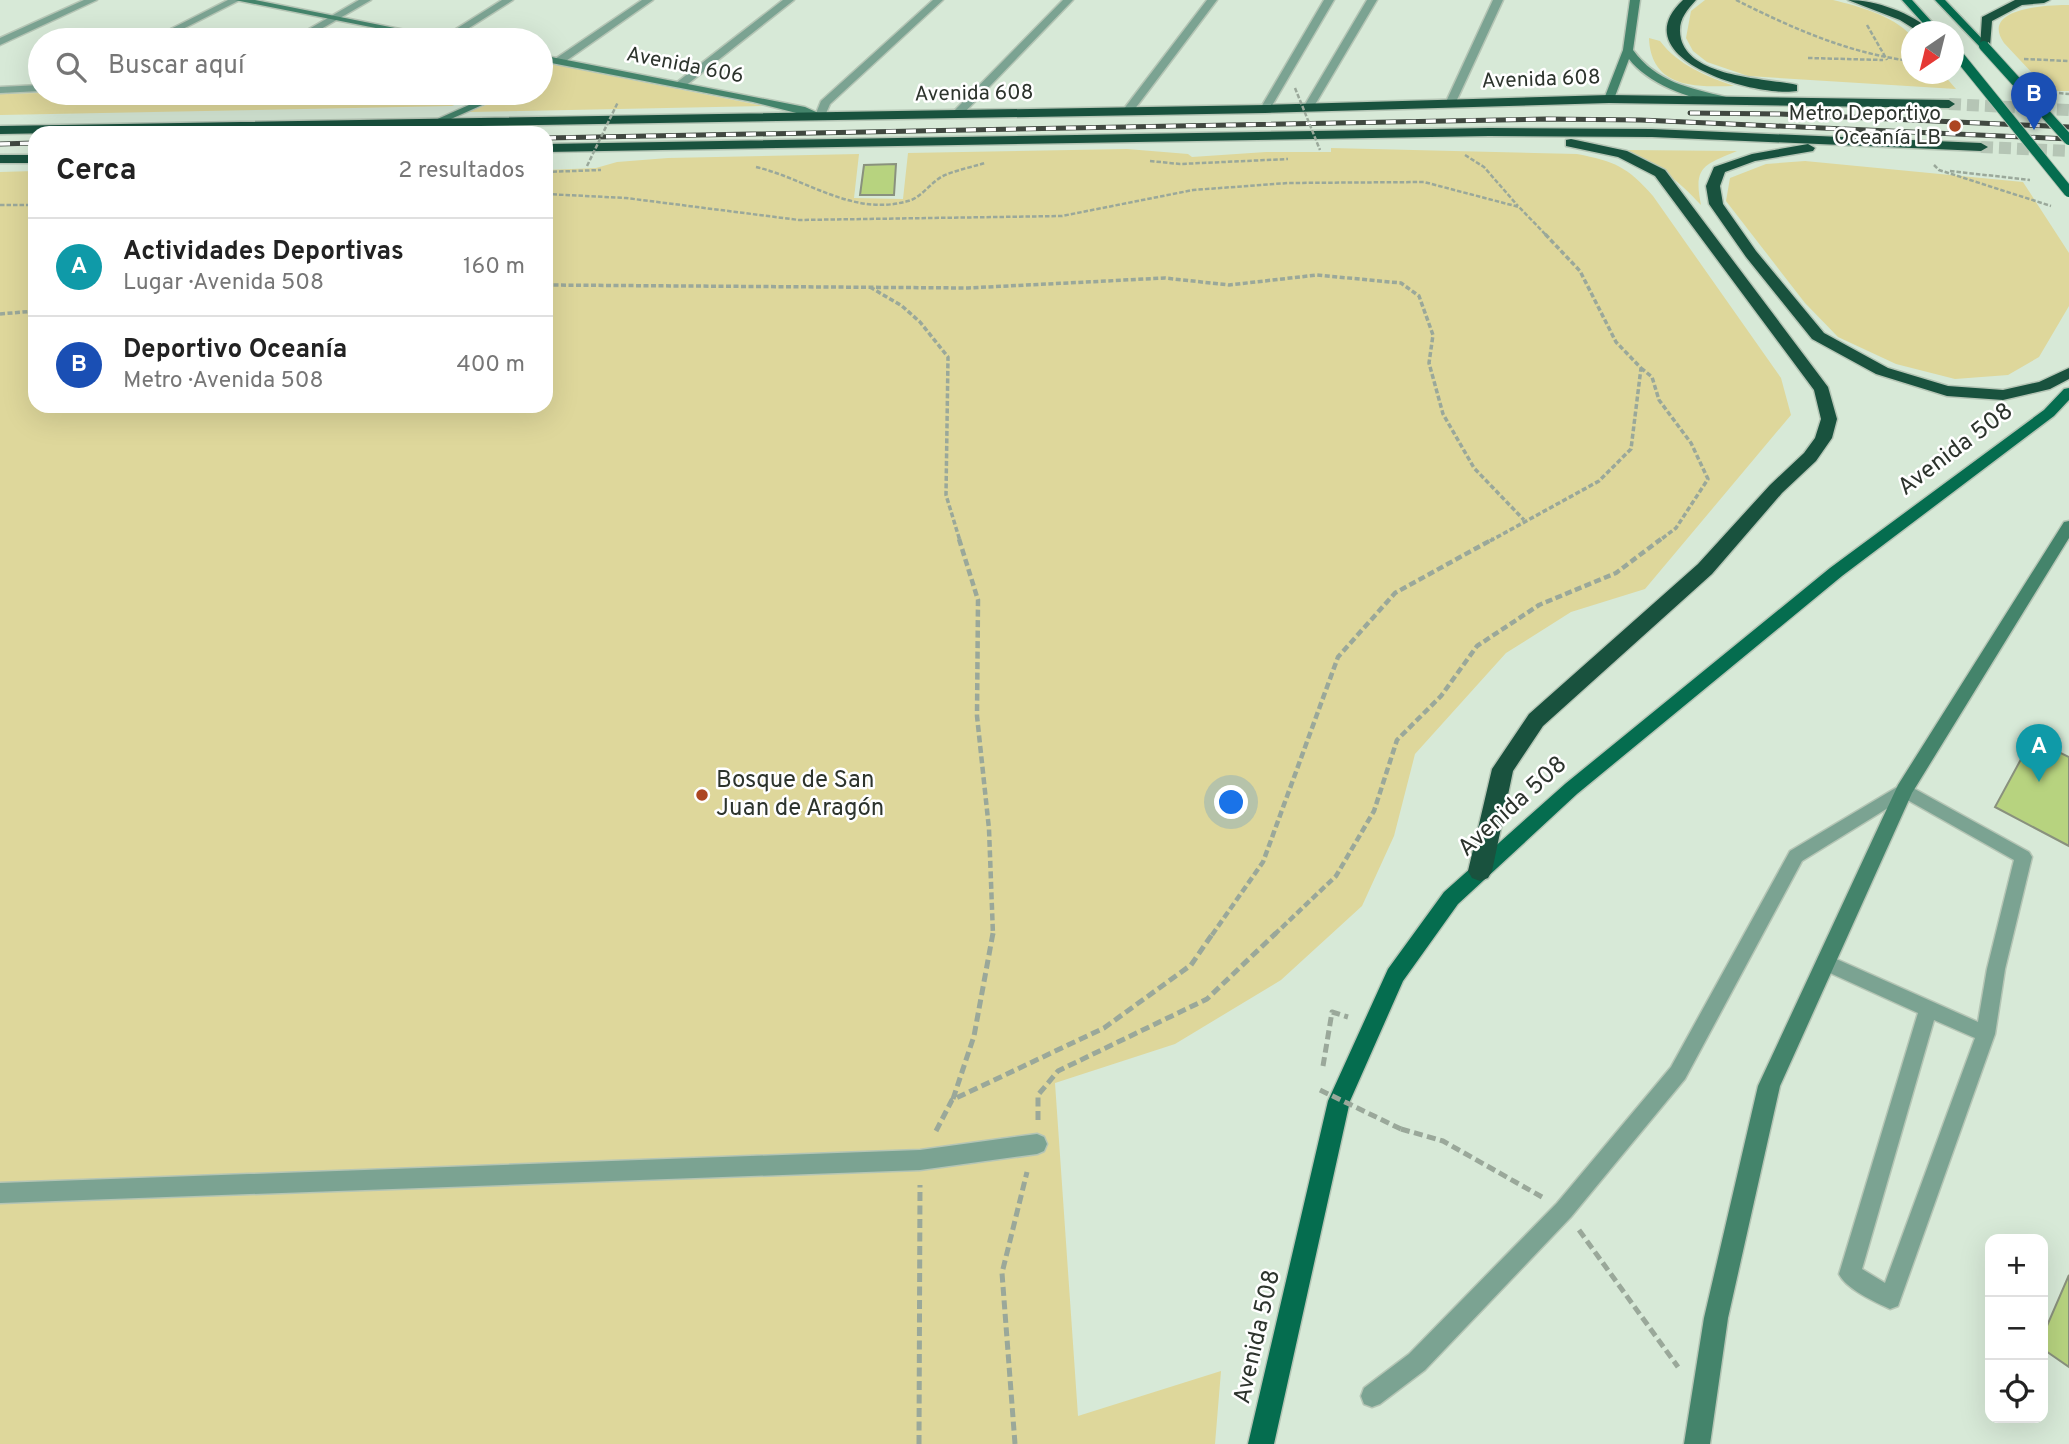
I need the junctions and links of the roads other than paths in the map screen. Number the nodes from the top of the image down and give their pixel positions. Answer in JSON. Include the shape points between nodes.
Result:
{"nodes":[{"id":1,"x":92,"y":0,"type":"edge"},
{"id":2,"x":238,"y":0,"type":"edge"},
{"id":3,"x":366,"y":0,"type":"edge"},
{"id":4,"x":508,"y":0,"type":"edge"},
{"id":5,"x":648,"y":0,"type":"edge"},
{"id":6,"x":789,"y":0,"type":"edge"},
{"id":7,"x":938,"y":0,"type":"edge"},
{"id":8,"x":1068,"y":0,"type":"edge"},
{"id":9,"x":1212,"y":0,"type":"edge"},
{"id":10,"x":1329,"y":0,"type":"edge"},
{"id":11,"x":1372,"y":0,"type":"edge"},
{"id":12,"x":1497,"y":0,"type":"edge"},
{"id":13,"x":1635,"y":0,"type":"edge"},
{"id":14,"x":1690,"y":0,"type":"edge"},
{"id":15,"x":1854,"y":0,"type":"edge"},
{"id":16,"x":1908,"y":0,"type":"edge"},
{"id":17,"x":1940,"y":0,"type":"edge"},
{"id":18,"x":2044,"y":0,"type":"edge"},
{"id":19,"x":334,"y":18,"type":"junction"},
{"id":20,"x":1909,"y":21,"type":"edge"},
{"id":21,"x":1927,"y":21,"type":"edge"},
{"id":22,"x":31,"y":28,"type":"edge"},
{"id":23,"x":179,"y":28,"type":"edge"},
{"id":24,"x":316,"y":28,"type":"edge"},
{"id":25,"x":385,"y":28,"type":"edge"},
{"id":26,"x":465,"y":28,"type":"edge"},
{"id":27,"x":28,"y":29,"type":"edge"},
{"id":28,"x":0,"y":42,"type":"edge"},
{"id":29,"x":1984,"y":46,"type":"junction"},
{"id":30,"x":1628,"y":50,"type":"junction"},
{"id":31,"x":553,"y":60,"type":"edge"},
{"id":32,"x":559,"y":61,"type":"junction"},
{"id":33,"x":1964,"y":62,"type":"edge"},
{"id":34,"x":680,"y":85,"type":"junction"},
{"id":35,"x":28,"y":89,"type":"edge"},
{"id":36,"x":0,"y":90,"type":"edge"},
{"id":37,"x":1609,"y":99,"type":"junction"},
{"id":38,"x":1722,"y":99,"type":"junction"},
{"id":39,"x":1888,"y":102,"type":"junction"},
{"id":40,"x":1450,"y":104,"type":"junction"},
{"id":41,"x":1949,"y":104,"type":"tunnel mouth"},
{"id":42,"x":476,"y":105,"type":"edge"},
{"id":43,"x":1308,"y":108,"type":"junction"},
{"id":44,"x":1265,"y":109,"type":"junction"},
{"id":45,"x":1127,"y":112,"type":"junction"},
{"id":46,"x":956,"y":115,"type":"junction"},
{"id":47,"x":820,"y":116,"type":"junction"},
{"id":48,"x":429,"y":125,"type":"junction"},
{"id":49,"x":343,"y":126,"type":"edge"},
{"id":50,"x":0,"y":130,"type":"edge"},
{"id":51,"x":28,"y":130,"type":"edge"},
{"id":52,"x":1489,"y":132,"type":"junction"},
{"id":53,"x":2069,"y":140,"type":"edge"},
{"id":54,"x":1850,"y":141,"type":"junction"},
{"id":55,"x":1981,"y":147,"type":"tunnel mouth"},
{"id":56,"x":553,"y":148,"type":"edge"},
{"id":57,"x":0,"y":159,"type":"edge"},
{"id":58,"x":28,"y":159,"type":"edge"},
{"id":59,"x":2069,"y":192,"type":"edge"},
{"id":60,"x":2069,"y":373,"type":"edge"},
{"id":61,"x":2069,"y":392,"type":"edge"},
{"id":62,"x":2069,"y":526,"type":"edge"},
{"id":63,"x":1903,"y":790,"type":"junction"},
{"id":64,"x":1480,"y":872,"type":"junction"},
{"id":65,"x":1825,"y":962,"type":"junction"},
{"id":66,"x":1928,"y":1010,"type":"junction"},
{"id":67,"x":1986,"y":1034,"type":"junction"},
{"id":68,"x":1037,"y":1144,"type":"road end"},
{"id":69,"x":0,"y":1193,"type":"edge"},
{"id":70,"x":1371,"y":1396,"type":"dead end"},
{"id":71,"x":1261,"y":1444,"type":"edge"},
{"id":72,"x":1697,"y":1444,"type":"edge"}],
"edges":[{"from":1,"to":22,"type":"street"},
{"from":2,"to":19,"type":"street"},
{"from":2,"to":23,"type":"street"},
{"from":3,"to":19,"type":"street"},
{"from":4,"to":26,"type":"street"},
{"from":5,"to":32,"type":"street"},
{"from":6,"to":34,"type":"street"},
{"from":7,"to":47,"type":"street","via":[[825,103]]},
{"from":8,"to":46,"type":"street"},
{"from":9,"to":45,"type":"street"},
{"from":10,"to":44,"type":"street"},
{"from":11,"to":43,"type":"street"},
{"from":12,"to":40,"type":"street"},
{"from":13,"to":30,"type":"street"},
{"from":14,"to":39,"type":"highway","via":[[1675,18],[1674,41],[1706,69],[1758,84]]},
{"from":15,"to":20,"type":"highway"},
{"from":16,"to":21,"type":"main road"},
{"from":17,"to":29,"type":"main road"},
{"from":18,"to":29,"type":"highway","via":[[2020,2],[1986,19]]},
{"from":19,"to":24,"type":"street"},
{"from":19,"to":25,"type":"street"},
{"from":27,"to":28,"type":"street"},
{"from":29,"to":53,"type":"main road","bridge":true},
{"from":30,"to":37,"type":"street"},
{"from":30,"to":38,"type":"street","via":[[1654,79]]},
{"from":31,"to":32,"type":"street","name":"Avenida 606"},
{"from":32,"to":34,"type":"street","name":"Avenida 606"},
{"from":33,"to":59,"type":"main road","bridge":true},
{"from":34,"to":47,"type":"street","name":"Avenida 606"},
{"from":35,"to":36,"type":"street"},
{"from":37,"to":38,"type":"highway","name":"Avenida 608"},
{"from":37,"to":40,"type":"highway","name":"Avenida 608"},
{"from":38,"to":39,"type":"highway","name":"Avenida 608"},
{"from":39,"to":41,"type":"highway","name":"Avenida 608"},
{"from":40,"to":43,"type":"highway","name":"Avenida 608"},
{"from":42,"to":48,"type":"street"},
{"from":43,"to":44,"type":"highway","name":"Avenida 608"},
{"from":44,"to":45,"type":"highway","name":"Avenida 608"},
{"from":45,"to":46,"type":"highway","name":"Avenida 608"},
{"from":46,"to":47,"type":"highway","name":"Avenida 608"},
{"from":47,"to":48,"type":"highway","name":"Avenida 608"},
{"from":48,"to":49,"type":"highway","name":"Avenida 608"},
{"from":50,"to":51,"type":"highway","name":"Avenida 608"},
{"from":52,"to":54,"type":"highway","name":"Avenida 608"},
{"from":52,"to":56,"type":"highway","name":"Avenida 608"},
{"from":52,"to":64,"type":"highway","via":[[1590,146],[1622,154],[1660,173],[1822,390],[1829,419],[1810,457],[1705,569],[1536,720],[1503,769]]},
{"from":54,"to":55,"type":"highway","name":"Avenida 608"},
{"from":54,"to":60,"type":"highway","via":[[1752,158],[1719,170],[1713,186],[1716,204],[1818,336],[1882,371],[1947,391],[2003,395],[2044,386]]},
{"from":57,"to":58,"type":"highway"},
{"from":61,"to":64,"type":"main road","name":"Avenida 508","via":[[2049,413],[1836,572],[1571,789]]},
{"from":62,"to":63,"type":"street"},
{"from":63,"to":65,"type":"street"},
{"from":63,"to":67,"type":"lane","via":[[2023,856]]},
{"from":63,"to":70,"type":"lane","via":[[1796,856],[1678,1073],[1564,1210],[1417,1362]]},
{"from":64,"to":71,"type":"main road","name":"Avenida 508","via":[[1451,898],[1395,975],[1339,1101]]},
{"from":65,"to":66,"type":"lane"},
{"from":65,"to":72,"type":"street","via":[[1769,1086],[1716,1318]]},
{"from":66,"to":67,"type":"lane"},
{"from":66,"to":67,"type":"lane","via":[[1850,1274],[1890,1298]]},
{"from":68,"to":69,"type":"lane","via":[[920,1160]]}]}
